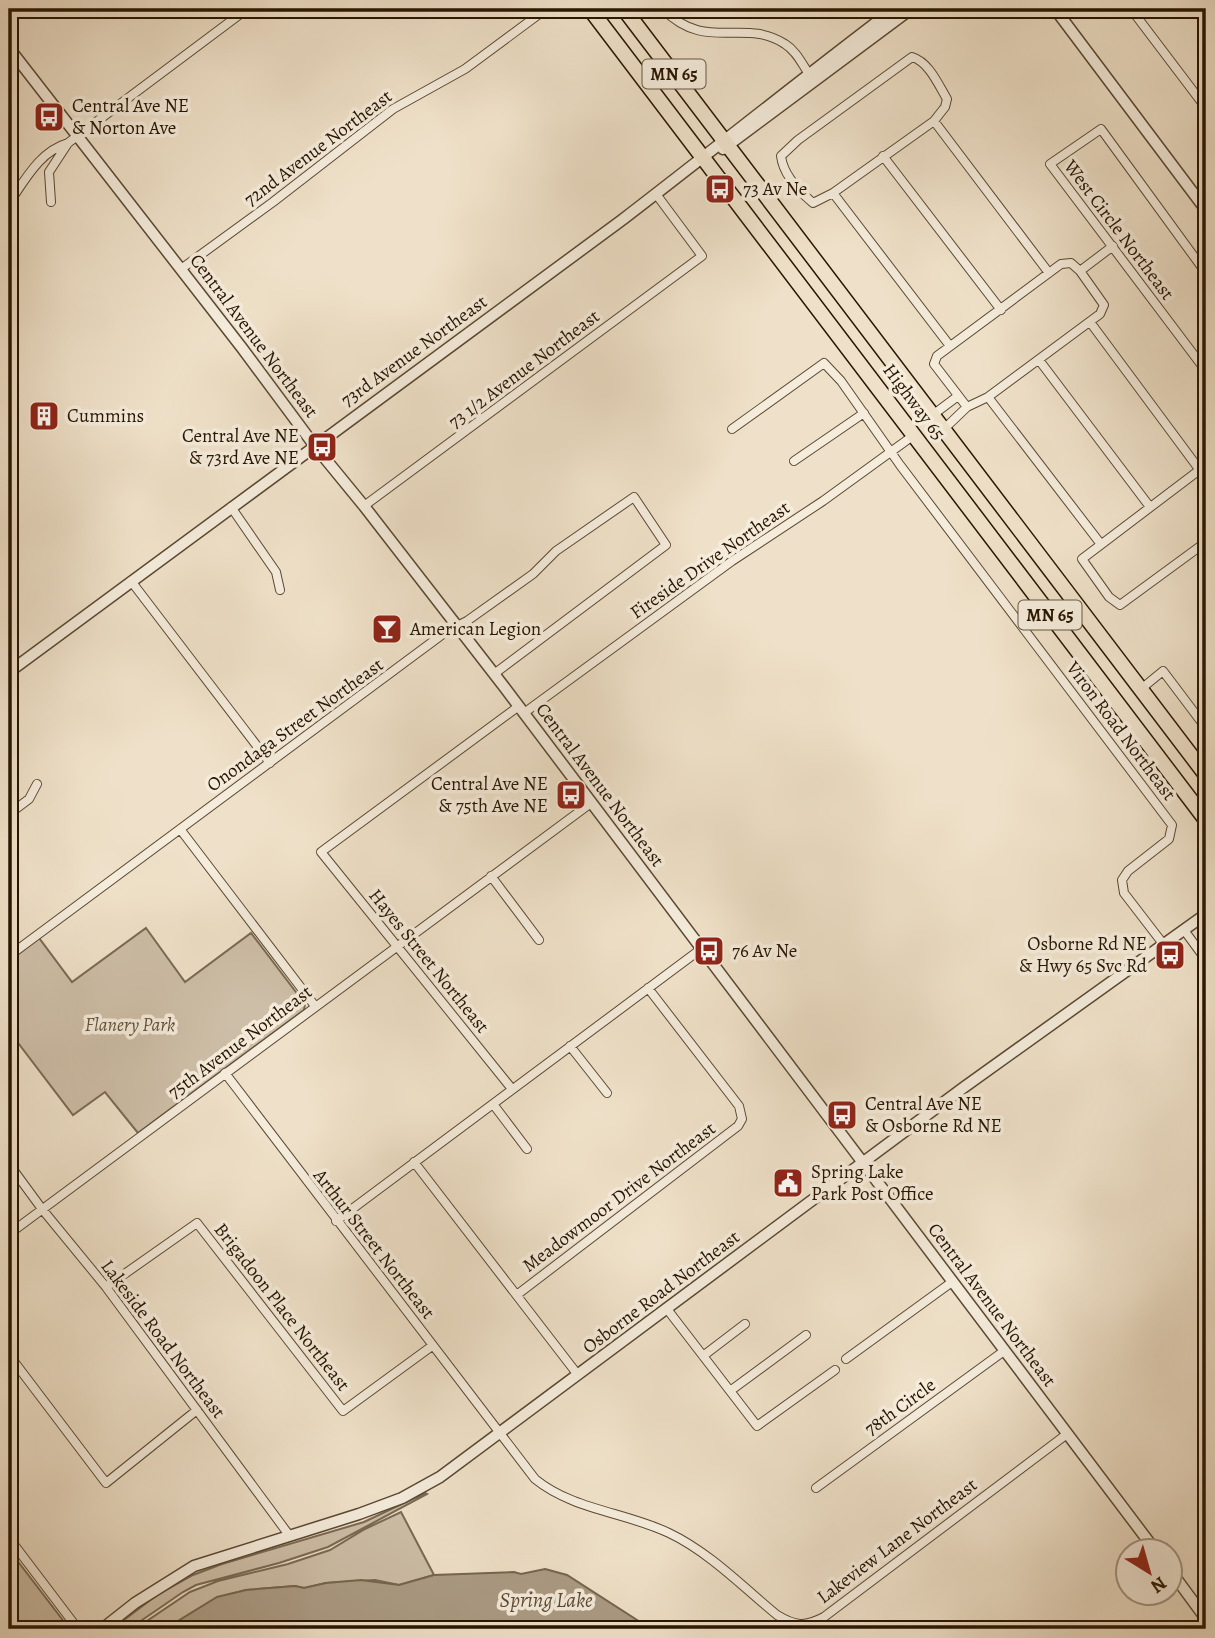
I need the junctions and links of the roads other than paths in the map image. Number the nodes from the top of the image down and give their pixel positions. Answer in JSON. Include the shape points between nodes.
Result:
{"nodes":[{"id":1,"x":247,"y":9,"type":"edge"},
{"id":2,"x":546,"y":9,"type":"edge"},
{"id":3,"x":590,"y":9,"type":"edge"},
{"id":4,"x":624,"y":9,"type":"edge"},
{"id":5,"x":663,"y":9,"type":"edge"},
{"id":6,"x":894,"y":9,"type":"edge"},
{"id":7,"x":911,"y":9,"type":"edge"},
{"id":8,"x":1055,"y":9,"type":"edge"},
{"id":9,"x":1132,"y":9,"type":"edge"},
{"id":10,"x":9,"y":48,"type":"edge"},
{"id":11,"x":811,"y":77,"type":"junction"},
{"id":12,"x":1206,"y":108,"type":"edge"},
{"id":13,"x":933,"y":121,"type":"junction"},
{"id":14,"x":72,"y":140,"type":"junction"},
{"id":15,"x":726,"y":143,"type":"junction"},
{"id":16,"x":883,"y":156,"type":"junction"},
{"id":17,"x":704,"y":157,"type":"junction"},
{"id":18,"x":833,"y":193,"type":"junction"},
{"id":19,"x":656,"y":194,"type":"junction"},
{"id":20,"x":51,"y":202,"type":"dead end"},
{"id":21,"x":9,"y":203,"type":"edge"},
{"id":22,"x":1206,"y":210,"type":"edge"},
{"id":23,"x":1113,"y":246,"type":"junction"},
{"id":24,"x":181,"y":269,"type":"junction"},
{"id":25,"x":1080,"y":271,"type":"junction"},
{"id":26,"x":1049,"y":273,"type":"junction"},
{"id":27,"x":1206,"y":273,"type":"edge"},
{"id":28,"x":1001,"y":310,"type":"junction"},
{"id":29,"x":1090,"y":322,"type":"junction"},
{"id":30,"x":950,"y":346,"type":"junction"},
{"id":31,"x":1039,"y":360,"type":"junction"},
{"id":32,"x":1206,"y":372,"type":"edge"},
{"id":33,"x":958,"y":396,"type":"junction"},
{"id":34,"x":988,"y":397,"type":"junction"},
{"id":35,"x":967,"y":407,"type":"junction"},
{"id":36,"x":864,"y":413,"type":"junction"},
{"id":37,"x":934,"y":414,"type":"junction"},
{"id":38,"x":732,"y":429,"type":"dead end"},
{"id":39,"x":944,"y":429,"type":"junction"},
{"id":40,"x":915,"y":435,"type":"junction"},
{"id":41,"x":314,"y":446,"type":"junction"},
{"id":42,"x":891,"y":453,"type":"junction"},
{"id":43,"x":794,"y":461,"type":"dead end"},
{"id":44,"x":1203,"y":467,"type":"edge"},
{"id":45,"x":364,"y":506,"type":"junction"},
{"id":46,"x":231,"y":507,"type":"junction"},
{"id":47,"x":1150,"y":507,"type":"junction"},
{"id":48,"x":1206,"y":542,"type":"edge"},
{"id":49,"x":1100,"y":543,"type":"junction"},
{"id":50,"x":131,"y":581,"type":"junction"},
{"id":51,"x":280,"y":590,"type":"dead end"},
{"id":52,"x":457,"y":626,"type":"junction"},
{"id":53,"x":9,"y":672,"type":"edge"},
{"id":54,"x":494,"y":674,"type":"junction"},
{"id":55,"x":1141,"y":689,"type":"junction"},
{"id":56,"x":521,"y":710,"type":"junction"},
{"id":57,"x":1206,"y":728,"type":"edge"},
{"id":58,"x":270,"y":763,"type":"junction"},
{"id":59,"x":1206,"y":775,"type":"edge"},
{"id":60,"x":37,"y":784,"type":"dead end"},
{"id":61,"x":591,"y":803,"type":"junction"},
{"id":62,"x":9,"y":814,"type":"edge"},
{"id":63,"x":1206,"y":820,"type":"edge"},
{"id":64,"x":180,"y":829,"type":"junction"},
{"id":65,"x":321,"y":852,"type":"joint"},
{"id":66,"x":491,"y":876,"type":"junction"},
{"id":67,"x":1206,"y":915,"type":"edge"},
{"id":68,"x":1184,"y":930,"type":"junction"},
{"id":69,"x":539,"y":940,"type":"dead end"},
{"id":70,"x":1164,"y":945,"type":"junction"},
{"id":71,"x":396,"y":946,"type":"junction"},
{"id":72,"x":701,"y":949,"type":"junction"},
{"id":73,"x":9,"y":956,"type":"edge"},
{"id":74,"x":1206,"y":960,"type":"edge"},
{"id":75,"x":648,"y":988,"type":"junction"},
{"id":76,"x":315,"y":1006,"type":"junction"},
{"id":77,"x":570,"y":1046,"type":"junction"},
{"id":78,"x":225,"y":1073,"type":"junction"},
{"id":79,"x":512,"y":1090,"type":"junction"},
{"id":80,"x":607,"y":1093,"type":"dead end"},
{"id":81,"x":493,"y":1104,"type":"junction"},
{"id":82,"x":527,"y":1149,"type":"dead end"},
{"id":83,"x":414,"y":1162,"type":"junction"},
{"id":84,"x":863,"y":1163,"type":"junction"},
{"id":85,"x":9,"y":1164,"type":"edge"},
{"id":86,"x":42,"y":1209,"type":"junction"},
{"id":87,"x":335,"y":1221,"type":"junction"},
{"id":88,"x":9,"y":1234,"type":"edge"},
{"id":89,"x":952,"y":1282,"type":"junction"},
{"id":90,"x":106,"y":1287,"type":"junction"},
{"id":91,"x":518,"y":1294,"type":"junction"},
{"id":92,"x":667,"y":1310,"type":"junction"},
{"id":93,"x":745,"y":1324,"type":"dead end"},
{"id":94,"x":806,"y":1335,"type":"dead end"},
{"id":95,"x":432,"y":1346,"type":"junction"},
{"id":96,"x":1004,"y":1351,"type":"junction"},
{"id":97,"x":9,"y":1355,"type":"edge"},
{"id":98,"x":703,"y":1356,"type":"junction"},
{"id":99,"x":846,"y":1359,"type":"dead end"},
{"id":100,"x":835,"y":1370,"type":"dead end"},
{"id":101,"x":578,"y":1375,"type":"junction"},
{"id":102,"x":730,"y":1391,"type":"junction"},
{"id":103,"x":197,"y":1410,"type":"junction"},
{"id":104,"x":500,"y":1433,"type":"junction"},
{"id":105,"x":1067,"y":1434,"type":"junction"},
{"id":106,"x":816,"y":1488,"type":"dead end"},
{"id":107,"x":289,"y":1535,"type":"junction"},
{"id":108,"x":1144,"y":1536,"type":"edge"},
{"id":109,"x":9,"y":1538,"type":"edge"},
{"id":110,"x":1184,"y":1589,"type":"edge"},
{"id":111,"x":1206,"y":1619,"type":"edge"},
{"id":112,"x":78,"y":1629,"type":"edge"},
{"id":113,"x":102,"y":1629,"type":"edge"}],
"edges":[{"from":1,"to":14,"type":"street"},
{"from":2,"to":24,"type":"street","name":"72nd Avenue Northeast","via":[[465,69],[393,109]]},
{"from":3,"to":17,"type":"highway","name":"Highway 65","number":"MN 65"},
{"from":4,"to":15,"type":"highway","name":"Highway 65","number":"MN 65"},
{"from":5,"to":11,"type":"street","via":[[696,32],[775,39],[787,45]]},
{"from":6,"to":11,"type":"street","name":"73rd Avenue Northeast"},
{"from":7,"to":11,"type":"street","name":"73rd Avenue Northeast"},
{"from":8,"to":22,"type":"street"},
{"from":9,"to":12,"type":"street"},
{"from":10,"to":14,"type":"street","name":"Central Avenue Northeast"},
{"from":11,"to":15,"type":"street","name":"73rd Avenue Northeast"},
{"from":13,"to":16,"type":"street"},
{"from":13,"to":18,"type":"street","via":[[947,99],[922,60],[912,57],[780,156],[782,166],[813,203]]},
{"from":13,"to":26,"type":"street"},
{"from":14,"to":20,"type":"street","via":[[49,172]]},
{"from":14,"to":21,"type":"street","via":[[42,158]]},
{"from":14,"to":24,"type":"street","name":"Central Avenue Northeast"},
{"from":15,"to":17,"type":"street","name":"73rd Avenue Northeast"},
{"from":15,"to":37,"type":"highway","name":"Highway 65","number":"MN 65"},
{"from":16,"to":18,"type":"street"},
{"from":16,"to":28,"type":"street"},
{"from":17,"to":19,"type":"street","name":"73rd Avenue Northeast"},
{"from":17,"to":40,"type":"highway","name":"Highway 65","number":"MN 65"},
{"from":18,"to":30,"type":"street"},
{"from":19,"to":41,"type":"street","name":"73rd Avenue Northeast"},
{"from":19,"to":45,"type":"street","name":"73 1/2 Avenue Northeast","via":[[702,256]]},
{"from":23,"to":25,"type":"street"},
{"from":23,"to":27,"type":"street","name":"West Circle Northeast","via":[[1050,164],[1101,129]]},
{"from":23,"to":32,"type":"street","name":"West Circle Northeast"},
{"from":24,"to":41,"type":"street","name":"Central Avenue Northeast"},
{"from":25,"to":26,"type":"street","via":[[1071,263]]},
{"from":25,"to":29,"type":"street","via":[[1104,304]]},
{"from":26,"to":28,"type":"street"},
{"from":28,"to":30,"type":"street"},
{"from":29,"to":31,"type":"street"},
{"from":29,"to":44,"type":"street"},
{"from":30,"to":33,"type":"street","via":[[934,364]]},
{"from":31,"to":34,"type":"street"},
{"from":31,"to":47,"type":"street"},
{"from":33,"to":35,"type":"street"},
{"from":33,"to":37,"type":"street"},
{"from":34,"to":35,"type":"street"},
{"from":34,"to":49,"type":"street"},
{"from":35,"to":39,"type":"street"},
{"from":36,"to":38,"type":"street","name":"Viron Road Northeast","via":[[824,363]]},
{"from":36,"to":42,"type":"street","name":"Viron Road Northeast"},
{"from":36,"to":43,"type":"street"},
{"from":37,"to":39,"type":"highway","name":"Highway 65","number":"MN 65"},
{"from":39,"to":55,"type":"highway","name":"Highway 65","number":"MN 65"},
{"from":40,"to":42,"type":"street","name":"Fireside Drive Northeast"},
{"from":40,"to":63,"type":"highway","name":"Highway 65","number":"MN 65"},
{"from":41,"to":45,"type":"street","name":"Central Avenue Northeast"},
{"from":41,"to":46,"type":"street","name":"73rd Avenue Northeast"},
{"from":42,"to":56,"type":"street","name":"Fireside Drive Northeast"},
{"from":42,"to":70,"type":"street","name":"Viron Road Northeast","via":[[1171,825],[1169,839],[1122,880],[1124,893]]},
{"from":44,"to":47,"type":"street"},
{"from":45,"to":52,"type":"street","name":"Central Avenue Northeast"},
{"from":46,"to":50,"type":"street","name":"73rd Avenue Northeast"},
{"from":46,"to":51,"type":"street","via":[[275,572]]},
{"from":47,"to":49,"type":"street"},
{"from":48,"to":49,"type":"street","via":[[1120,605],[1082,559]]},
{"from":50,"to":53,"type":"street","name":"73rd Avenue Northeast"},
{"from":50,"to":58,"type":"street"},
{"from":52,"to":54,"type":"street","name":"Central Avenue Northeast"},
{"from":52,"to":54,"type":"street","name":"Onondaga Street Northeast","via":[[634,497],[666,545]]},
{"from":52,"to":58,"type":"street","name":"Onondaga Street Northeast"},
{"from":54,"to":56,"type":"street","name":"Central Avenue Northeast"},
{"from":55,"to":57,"type":"street","via":[[1163,671]]},
{"from":55,"to":59,"type":"highway","name":"Highway 65","number":"MN 65"},
{"from":56,"to":61,"type":"street","name":"Central Avenue Northeast"},
{"from":56,"to":65,"type":"street","name":"Fireside Drive Northeast"},
{"from":58,"to":64,"type":"street","name":"Onondaga Street Northeast"},
{"from":60,"to":62,"type":"street","via":[[29,799]]},
{"from":61,"to":66,"type":"street","name":"75th Avenue Northeast"},
{"from":61,"to":72,"type":"street","name":"Central Avenue Northeast"},
{"from":64,"to":73,"type":"street","name":"Onondaga Street Northeast"},
{"from":64,"to":76,"type":"street"},
{"from":65,"to":71,"type":"street","name":"Hayes Street Northeast"},
{"from":66,"to":69,"type":"street"},
{"from":66,"to":71,"type":"street","name":"75th Avenue Northeast"},
{"from":67,"to":68,"type":"street","name":"Osborne Road Northeast"},
{"from":68,"to":70,"type":"street","name":"Osborne Road Northeast"},
{"from":68,"to":74,"type":"street"},
{"from":70,"to":84,"type":"street","name":"Osborne Road Northeast"},
{"from":71,"to":76,"type":"street","name":"75th Avenue Northeast"},
{"from":71,"to":79,"type":"street","name":"Hayes Street Northeast"},
{"from":72,"to":75,"type":"street"},
{"from":72,"to":84,"type":"street","name":"Central Avenue Northeast"},
{"from":75,"to":77,"type":"street"},
{"from":75,"to":91,"type":"street","name":"Meadowmoor Drive Northeast","via":[[739,1106],[742,1119]]},
{"from":76,"to":78,"type":"street","name":"75th Avenue Northeast"},
{"from":77,"to":79,"type":"street"},
{"from":77,"to":80,"type":"street"},
{"from":78,"to":86,"type":"street","name":"75th Avenue Northeast"},
{"from":78,"to":87,"type":"street","name":"Arthur Street Northeast"},
{"from":79,"to":81,"type":"street"},
{"from":81,"to":82,"type":"street"},
{"from":81,"to":83,"type":"street"},
{"from":83,"to":87,"type":"street"},
{"from":83,"to":91,"type":"street"},
{"from":84,"to":89,"type":"street","name":"Central Avenue Northeast"},
{"from":84,"to":92,"type":"street","name":"Osborne Road Northeast"},
{"from":85,"to":86,"type":"street","name":"Lakeside Road Northeast"},
{"from":86,"to":88,"type":"street","name":"75th Avenue Northeast"},
{"from":86,"to":90,"type":"street","name":"Lakeside Road Northeast"},
{"from":87,"to":95,"type":"street","name":"Arthur Street Northeast"},
{"from":89,"to":96,"type":"street","name":"Central Avenue Northeast"},
{"from":89,"to":99,"type":"street"},
{"from":90,"to":95,"type":"street","name":"Brigadoon Place Northeast","via":[[197,1223],[343,1411]]},
{"from":90,"to":103,"type":"street","name":"Lakeside Road Northeast"},
{"from":91,"to":101,"type":"street"},
{"from":92,"to":98,"type":"street"},
{"from":92,"to":101,"type":"street","name":"Osborne Road Northeast"},
{"from":93,"to":98,"type":"street"},
{"from":94,"to":102,"type":"street"},
{"from":95,"to":104,"type":"street","name":"Arthur Street Northeast"},
{"from":96,"to":105,"type":"street","name":"Central Avenue Northeast"},
{"from":96,"to":106,"type":"street","name":"78th Circle"},
{"from":97,"to":103,"type":"street","via":[[106,1483]]},
{"from":98,"to":102,"type":"street"},
{"from":100,"to":102,"type":"street","via":[[757,1426]]},
{"from":101,"to":104,"type":"street","name":"Osborne Road Northeast"},
{"from":103,"to":107,"type":"street","name":"Lakeside Road Northeast"},
{"from":104,"to":105,"type":"street","name":"Lakeview Lane Northeast","via":[[534,1479],[556,1495],[670,1533],[777,1615],[801,1625],[824,1617]]},
{"from":104,"to":107,"type":"street","name":"Osborne Road Northeast","via":[[440,1477],[402,1498]]},
{"from":105,"to":108,"type":"street","name":"Central Avenue Northeast"},
{"from":107,"to":113,"type":"street","name":"Osborne Road Northeast","via":[[194,1566]]},
{"from":109,"to":112,"type":"street"},
{"from":110,"to":111,"type":"street"}]}
